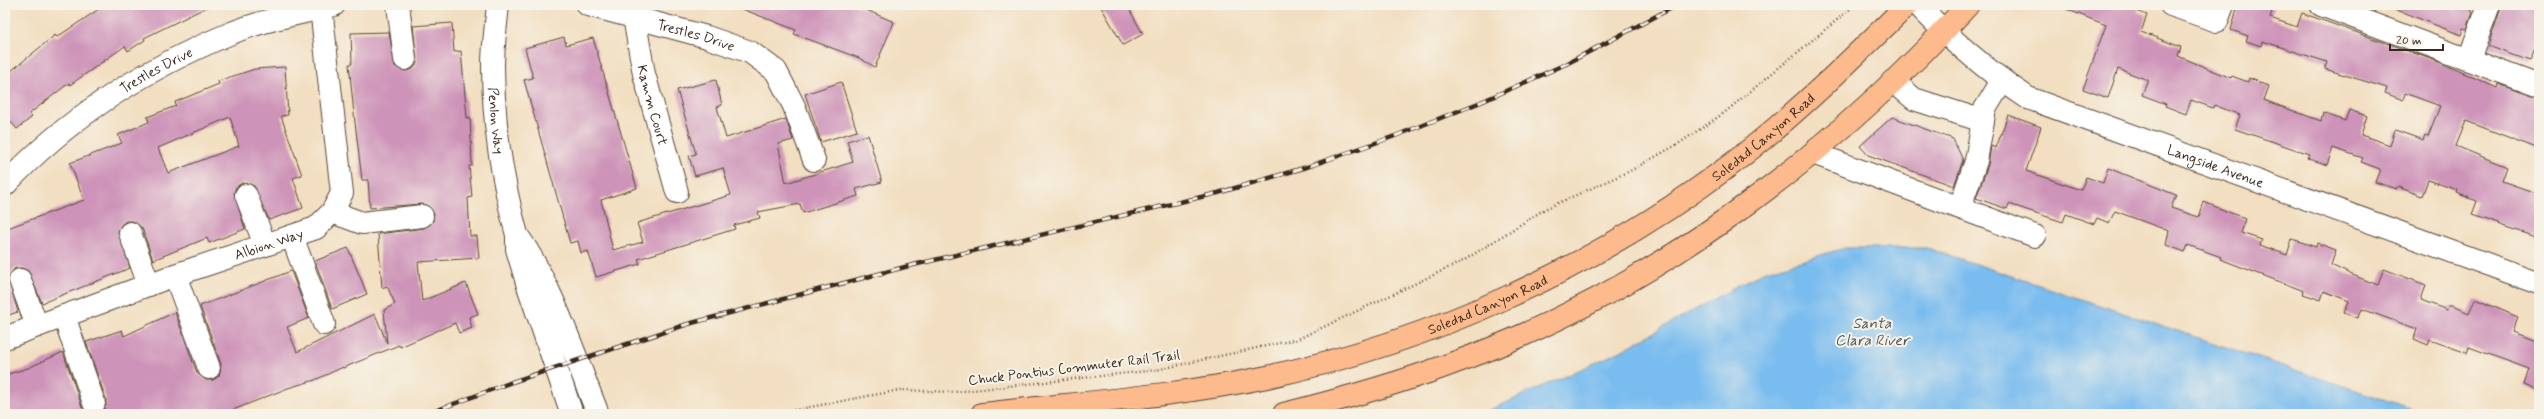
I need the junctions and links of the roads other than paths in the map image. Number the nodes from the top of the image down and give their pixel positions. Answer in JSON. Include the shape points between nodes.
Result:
{"nodes":[{"id":1,"x":398,"y":5,"type":"edge"},
{"id":2,"x":498,"y":5,"type":"edge"},
{"id":3,"x":588,"y":5,"type":"edge"},
{"id":4,"x":1906,"y":5,"type":"edge"},
{"id":5,"x":1918,"y":5,"type":"edge"},
{"id":6,"x":1968,"y":5,"type":"edge"},
{"id":7,"x":2171,"y":5,"type":"edge"},
{"id":8,"x":2223,"y":5,"type":"edge"},
{"id":9,"x":2321,"y":5,"type":"edge"},
{"id":10,"x":2489,"y":5,"type":"edge"},
{"id":11,"x":328,"y":7,"type":"edge"},
{"id":12,"x":2367,"y":13,"type":"edge"},
{"id":13,"x":634,"y":17,"type":"junction"},
{"id":14,"x":1944,"y":32,"type":"junction"},
{"id":15,"x":405,"y":59,"type":"dead end"},
{"id":16,"x":2468,"y":60,"type":"junction"},
{"id":17,"x":1893,"y":81,"type":"junction"},
{"id":18,"x":2002,"y":81,"type":"junction"},
{"id":19,"x":2539,"y":86,"type":"edge"},
{"id":20,"x":1983,"y":121,"type":"junction"},
{"id":21,"x":1813,"y":153,"type":"junction"},
{"id":22,"x":814,"y":160,"type":"dead end"},
{"id":23,"x":5,"y":185,"type":"edge"},
{"id":24,"x":677,"y":192,"type":"dead end"},
{"id":25,"x":246,"y":194,"type":"dead end"},
{"id":26,"x":1960,"y":207,"type":"junction"},
{"id":27,"x":332,"y":212,"type":"junction"},
{"id":28,"x":422,"y":216,"type":"dead end"},
{"id":29,"x":130,"y":233,"type":"dead end"},
{"id":30,"x":517,"y":235,"type":"junction"},
{"id":31,"x":292,"y":236,"type":"junction"},
{"id":32,"x":2035,"y":236,"type":"dead end"},
{"id":33,"x":265,"y":245,"type":"junction"},
{"id":34,"x":175,"y":275,"type":"junction"},
{"id":35,"x":20,"y":280,"type":"dead end"},
{"id":36,"x":2539,"y":283,"type":"edge"},
{"id":37,"x":149,"y":285,"type":"junction"},
{"id":38,"x":64,"y":316,"type":"junction"},
{"id":39,"x":324,"y":324,"type":"dead end"},
{"id":40,"x":37,"y":326,"type":"junction"},
{"id":41,"x":5,"y":338,"type":"edge"},
{"id":42,"x":210,"y":368,"type":"dead end"},
{"id":43,"x":94,"y":403,"type":"dead end"},
{"id":44,"x":572,"y":414,"type":"edge"},
{"id":45,"x":598,"y":414,"type":"edge"},
{"id":46,"x":982,"y":414,"type":"edge"},
{"id":47,"x":1284,"y":414,"type":"edge"}],
"edges":[{"from":1,"to":15,"type":"street"},
{"from":2,"to":30,"type":"street","name":"Penlon Way","via":[[493,65],[496,115],[503,183]]},
{"from":3,"to":13,"type":"street","name":"Trestles Drive"},
{"from":4,"to":46,"type":"main road","name":"Soledad Canyon Road","via":[[1821,89],[1732,163],[1685,197],[1618,239],[1535,284],[1483,308],[1374,348],[1263,378],[1206,388]]},
{"from":5,"to":14,"type":"street","name":"Langside Avenue"},
{"from":6,"to":14,"type":"main road"},
{"from":7,"to":8,"type":"street","via":[[2217,21]]},
{"from":9,"to":12,"type":"street"},
{"from":10,"to":16,"type":"street"},
{"from":11,"to":23,"type":"street","name":"Trestles Drive","via":[[230,33],[138,77],[76,120],[21,167]]},
{"from":11,"to":27,"type":"street","name":"Albion Way","via":[[342,193]]},
{"from":12,"to":16,"type":"street"},
{"from":13,"to":22,"type":"street","name":"Trestles Drive","via":[[707,36],[750,52],[776,71],[794,106]]},
{"from":13,"to":24,"type":"street","name":"Kamm Court","via":[[644,74]]},
{"from":14,"to":17,"type":"main road"},
{"from":14,"to":18,"type":"street","name":"Langside Avenue"},
{"from":16,"to":19,"type":"street"},
{"from":17,"to":20,"type":"street","via":[[1914,99]]},
{"from":17,"to":21,"type":"main road"},
{"from":18,"to":20,"type":"street","via":[[1985,109]]},
{"from":18,"to":36,"type":"street","name":"Langside Avenue","via":[[2028,98]]},
{"from":20,"to":26,"type":"street","via":[[1976,162]]},
{"from":21,"to":26,"type":"street"},
{"from":21,"to":47,"type":"main road","via":[[1762,194],[1689,245],[1612,290],[1539,327],[1442,367],[1365,393]]},
{"from":25,"to":33,"type":"street"},
{"from":26,"to":32,"type":"street"},
{"from":27,"to":28,"type":"street","via":[[362,223]]},
{"from":27,"to":31,"type":"street","name":"Albion Way","via":[[316,228]]},
{"from":29,"to":37,"type":"street"},
{"from":30,"to":44,"type":"street","via":[[517,249],[528,286]]},
{"from":30,"to":45,"type":"street","via":[[526,247],[549,294]]},
{"from":31,"to":33,"type":"street","name":"Albion Way"},
{"from":31,"to":39,"type":"street"},
{"from":33,"to":34,"type":"street","name":"Albion Way"},
{"from":34,"to":37,"type":"street","name":"Albion Way"},
{"from":34,"to":42,"type":"street"},
{"from":35,"to":40,"type":"street"},
{"from":37,"to":38,"type":"street","name":"Albion Way"},
{"from":38,"to":40,"type":"street","name":"Albion Way"},
{"from":38,"to":43,"type":"street"},
{"from":40,"to":41,"type":"street","name":"Albion Way"}]}
